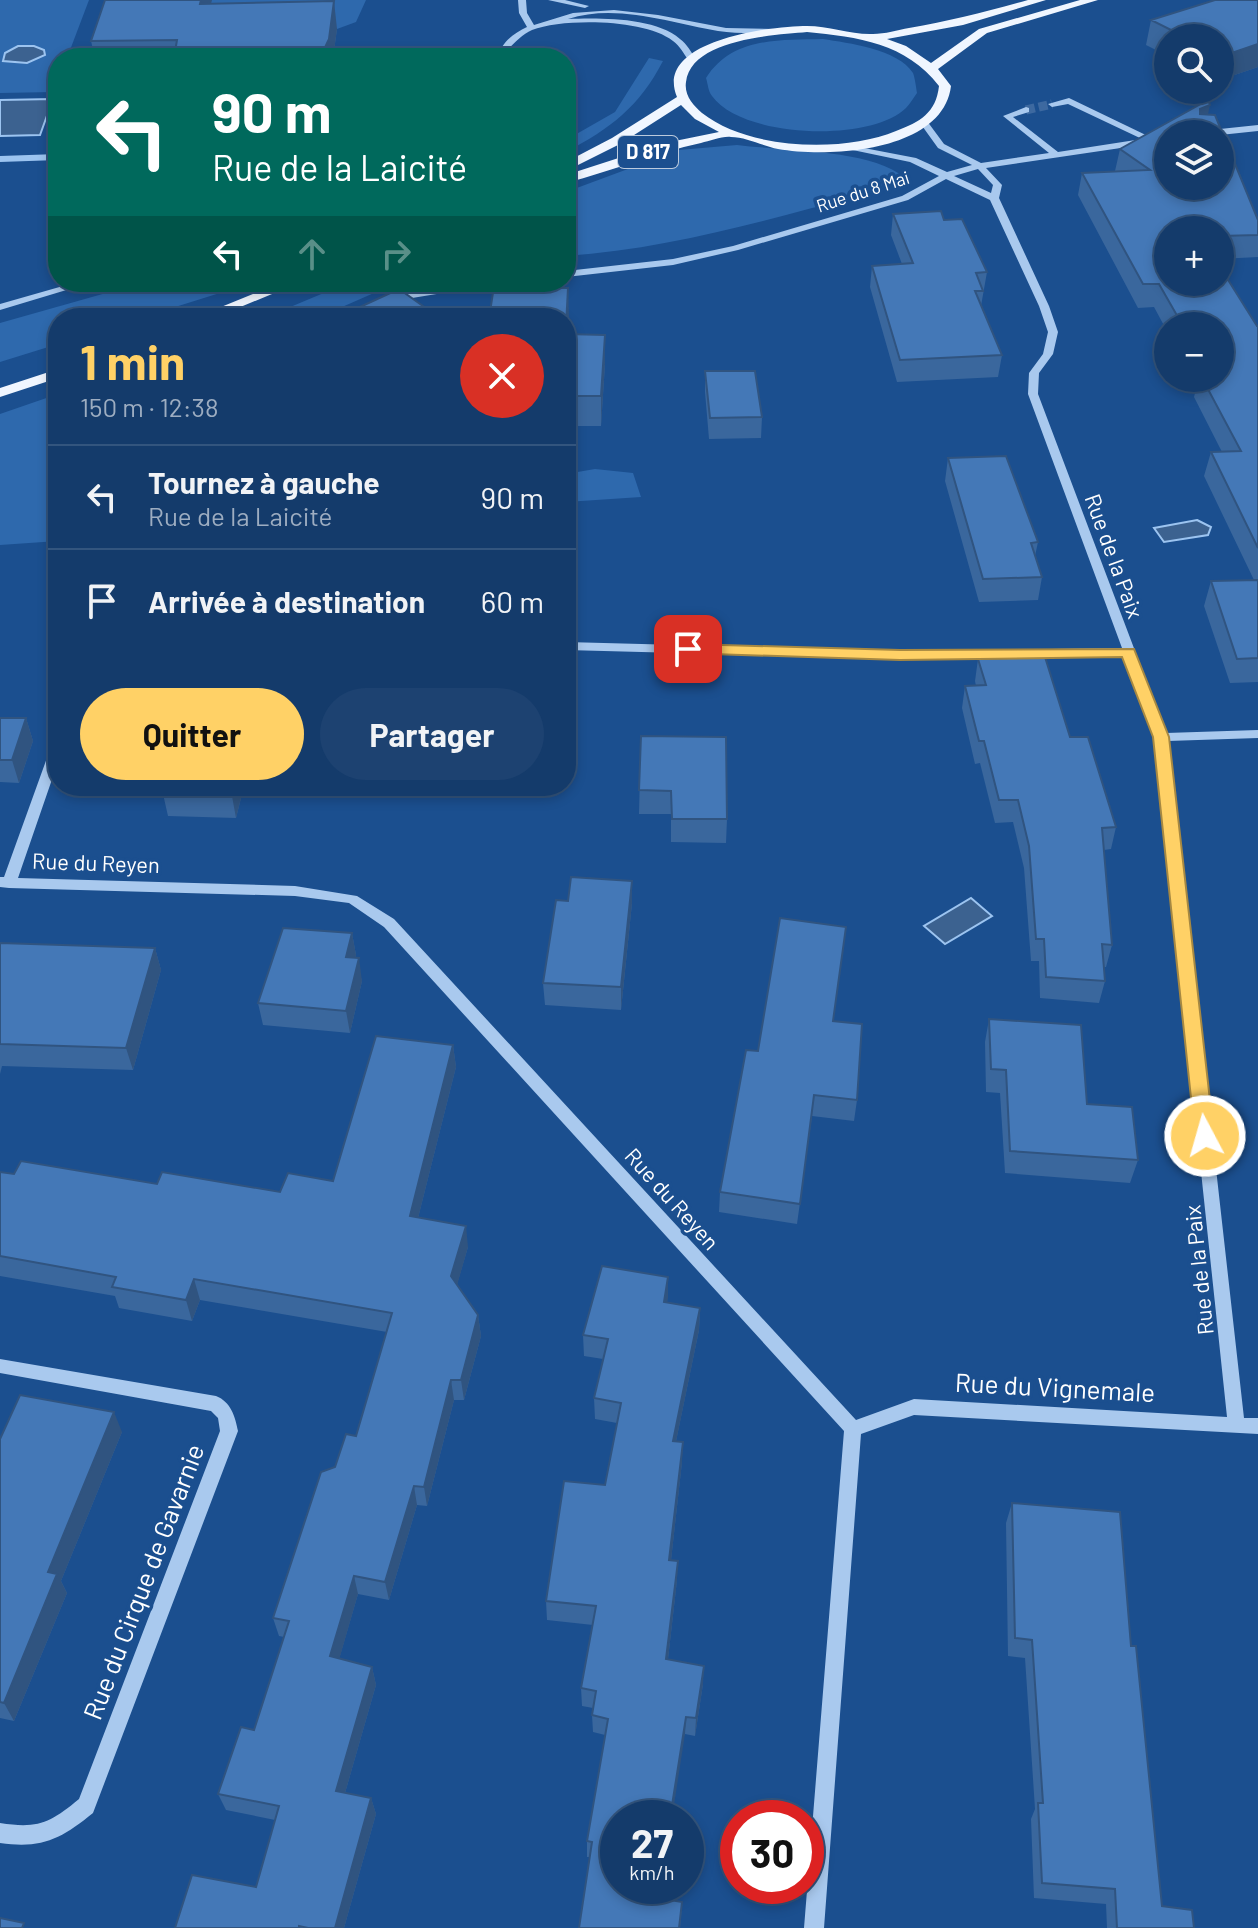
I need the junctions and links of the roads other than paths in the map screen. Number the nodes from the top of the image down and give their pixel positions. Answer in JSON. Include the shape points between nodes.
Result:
{"nodes":[{"id":1,"x":522,"y":0,"type":"edge"},
{"id":2,"x":552,"y":0,"type":"edge"},
{"id":3,"x":1040,"y":0,"type":"edge"},
{"id":4,"x":1092,"y":0,"type":"edge"},
{"id":5,"x":625,"y":10,"type":"junction"},
{"id":6,"x":555,"y":21,"type":"junction"},
{"id":7,"x":531,"y":27,"type":"junction"},
{"id":8,"x":775,"y":31,"type":"junction"},
{"id":9,"x":872,"y":37,"type":"junction"},
{"id":10,"x":504,"y":48,"type":"edge"},
{"id":11,"x":692,"y":59,"type":"junction"},
{"id":12,"x":933,"y":67,"type":"junction"},
{"id":13,"x":682,"y":99,"type":"junction"},
{"id":14,"x":1052,"y":104,"type":"tunnel mouth"},
{"id":15,"x":1026,"y":110,"type":"dead end"},
{"id":16,"x":924,"y":123,"type":"junction"},
{"id":17,"x":1258,"y":128,"type":"edge"},
{"id":18,"x":1234,"y":131,"type":"edge"},
{"id":19,"x":731,"y":133,"type":"junction"},
{"id":20,"x":1150,"y":140,"type":"junction"},
{"id":21,"x":1154,"y":140,"type":"edge"},
{"id":22,"x":846,"y":146,"type":"junction"},
{"id":23,"x":1056,"y":154,"type":"junction"},
{"id":24,"x":576,"y":162,"type":"edge"},
{"id":25,"x":980,"y":166,"type":"junction"},
{"id":26,"x":947,"y":175,"type":"junction"},
{"id":27,"x":576,"y":176,"type":"edge"},
{"id":28,"x":994,"y":198,"type":"junction"},
{"id":29,"x":576,"y":273,"type":"edge"},
{"id":30,"x":53,"y":292,"type":"edge"},
{"id":31,"x":268,"y":292,"type":"edge"},
{"id":32,"x":433,"y":292,"type":"edge"},
{"id":33,"x":0,"y":307,"type":"edge"},
{"id":34,"x":227,"y":308,"type":"edge"},
{"id":35,"x":384,"y":308,"type":"edge"},
{"id":36,"x":48,"y":376,"type":"edge"},
{"id":37,"x":0,"y":393,"type":"edge"},
{"id":38,"x":576,"y":646,"type":"edge"},
{"id":39,"x":1128,"y":652,"type":"junction"},
{"id":40,"x":1258,"y":734,"type":"edge"},
{"id":41,"x":1161,"y":737,"type":"junction"},
{"id":42,"x":48,"y":770,"type":"edge"},
{"id":43,"x":4,"y":883,"type":"edge"},
{"id":44,"x":0,"y":1366,"type":"edge"},
{"id":45,"x":1236,"y":1424,"type":"junction"},
{"id":46,"x":1258,"y":1426,"type":"edge"},
{"id":47,"x":853,"y":1429,"type":"junction"},
{"id":48,"x":0,"y":1833,"type":"edge"},
{"id":49,"x":814,"y":1928,"type":"edge"}],
"edges":[{"from":1,"to":7,"type":"street"},
{"from":2,"to":5,"type":"street"},
{"from":3,"to":9,"type":"main road","via":[[963,22]]},
{"from":4,"to":12,"type":"main road","via":[[983,31]]},
{"from":5,"to":6,"type":"street","via":[[575,13]]},
{"from":5,"to":8,"type":"street","via":[[722,30]]},
{"from":6,"to":7,"type":"street"},
{"from":6,"to":11,"type":"street","via":[[643,27],[675,39]]},
{"from":7,"to":10,"type":"street"},
{"from":8,"to":9,"type":"main road"},
{"from":8,"to":11,"type":"main road","via":[[741,36]]},
{"from":9,"to":12,"type":"main road"},
{"from":11,"to":13,"type":"main road","via":[[678,85]]},
{"from":12,"to":16,"type":"main road","via":[[945,86],[942,106]]},
{"from":13,"to":19,"type":"main road","via":[[700,118]]},
{"from":13,"to":24,"type":"main road","number":"D 817"},
{"from":14,"to":20,"type":"street","via":[[1069,101]]},
{"from":15,"to":23,"type":"street","via":[[1007,116]]},
{"from":16,"to":22,"type":"main road","via":[[903,134]]},
{"from":16,"to":25,"type":"street","via":[[941,146]]},
{"from":17,"to":18,"type":"street"},
{"from":19,"to":22,"type":"main road","via":[[793,146]]},
{"from":19,"to":27,"type":"main road","number":"D 817"},
{"from":20,"to":21,"type":"street","name":"Rue du 8 Mai"},
{"from":20,"to":23,"type":"street","name":"Rue du 8 Mai"},
{"from":22,"to":26,"type":"street","via":[[913,160]]},
{"from":23,"to":25,"type":"street","name":"Rue du 8 Mai"},
{"from":25,"to":26,"type":"street","name":"Rue du 8 Mai"},
{"from":25,"to":28,"type":"street","name":"Rue de la Paix","via":[[998,185]]},
{"from":26,"to":28,"type":"street"},
{"from":26,"to":29,"type":"street","name":"Rue du 8 Mai","via":[[905,198],[735,248],[673,262]]},
{"from":28,"to":39,"type":"street","name":"Rue de la Paix","via":[[1053,332],[1048,354],[1034,373],[1033,394]]},
{"from":30,"to":33,"type":"street"},
{"from":31,"to":34,"type":"main road"},
{"from":32,"to":35,"type":"street"},
{"from":36,"to":37,"type":"main road"},
{"from":38,"to":39,"type":"street","via":[[900,655]]},
{"from":39,"to":41,"type":"street","name":"Rue de la Paix"},
{"from":40,"to":41,"type":"street"},
{"from":41,"to":45,"type":"street","name":"Rue de la Paix"},
{"from":42,"to":43,"type":"street"},
{"from":43,"to":47,"type":"street","name":"Rue du Reyen","via":[[295,891],[352,899],[389,923]]},
{"from":44,"to":48,"type":"street","name":"Rue du Cirque de Gavarnie","via":[[216,1404],[226,1415],[229,1431],[86,1806],[59,1828],[29,1839]]},
{"from":45,"to":46,"type":"street","name":"Rue du Vignemale"},
{"from":45,"to":47,"type":"street","name":"Rue du Vignemale","via":[[914,1407]]},
{"from":47,"to":49,"type":"street"}]}
